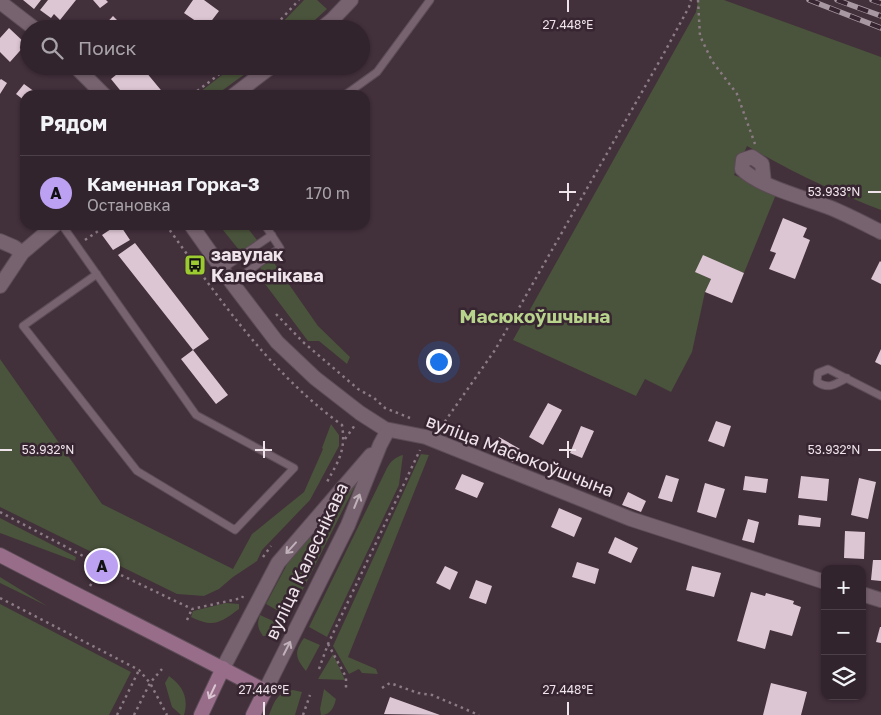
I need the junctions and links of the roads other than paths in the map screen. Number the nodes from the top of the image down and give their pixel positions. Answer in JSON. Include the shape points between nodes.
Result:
{"nodes":[{"id":1,"x":351,"y":0,"type":"edge"},
{"id":2,"x":430,"y":0,"type":"edge"},
{"id":3,"x":0,"y":2,"type":"edge"},
{"id":4,"x":23,"y":20,"type":"edge"},
{"id":5,"x":332,"y":20,"type":"edge"},
{"id":6,"x":85,"y":75,"type":"edge"},
{"id":7,"x":260,"y":75,"type":"edge"},
{"id":8,"x":99,"y":90,"type":"edge"},
{"id":9,"x":241,"y":90,"type":"edge"},
{"id":10,"x":352,"y":90,"type":"edge"},
{"id":11,"x":764,"y":183,"type":"junction"},
{"id":12,"x":49,"y":230,"type":"edge"},
{"id":13,"x":66,"y":230,"type":"edge"},
{"id":14,"x":195,"y":230,"type":"edge"},
{"id":15,"x":269,"y":230,"type":"edge"},
{"id":16,"x":881,"y":232,"type":"edge"},
{"id":17,"x":272,"y":235,"type":"junction"},
{"id":18,"x":0,"y":241,"type":"edge"},
{"id":19,"x":22,"y":253,"type":"junction"},
{"id":20,"x":222,"y":269,"type":"junction"},
{"id":21,"x":97,"y":274,"type":"junction"},
{"id":22,"x":232,"y":283,"type":"junction"},
{"id":23,"x":0,"y":286,"type":"edge"},
{"id":24,"x":847,"y":378,"type":"dead end"},
{"id":25,"x":881,"y":396,"type":"edge"},
{"id":26,"x":388,"y":430,"type":"junction"},
{"id":27,"x":380,"y":445,"type":"junction"},
{"id":28,"x":0,"y":555,"type":"edge"},
{"id":29,"x":821,"y":581,"type":"edge"},
{"id":30,"x":866,"y":595,"type":"edge"},
{"id":31,"x":881,"y":600,"type":"edge"},
{"id":32,"x":223,"y":668,"type":"junction"},
{"id":33,"x":265,"y":691,"type":"junction"},
{"id":34,"x":201,"y":715,"type":"edge"},
{"id":35,"x":253,"y":715,"type":"edge"}],
"edges":[{"from":1,"to":5,"type":"street"},
{"from":2,"to":10,"type":"lane","via":[[377,72]]},
{"from":3,"to":4,"type":"street"},
{"from":6,"to":8,"type":"street"},
{"from":7,"to":9,"type":"street"},
{"from":11,"to":11,"type":"street","via":[[748,176],[742,169],[743,160],[752,157],[762,164]]},
{"from":11,"to":16,"type":"street","via":[[833,209]]},
{"from":12,"to":19,"type":"street"},
{"from":13,"to":21,"type":"lane"},
{"from":14,"to":20,"type":"street","name":"вуліца Масюкоўшчына"},
{"from":15,"to":17,"type":"lane"},
{"from":17,"to":20,"type":"lane"},
{"from":17,"to":22,"type":"lane","via":[[280,248]]},
{"from":18,"to":19,"type":"street"},
{"from":19,"to":23,"type":"street"},
{"from":20,"to":22,"type":"street","name":"вуліца Масюкоўшчына"},
{"from":21,"to":21,"type":"lane","via":[[196,415],[294,468],[235,530],[137,472],[23,326]]},
{"from":22,"to":26,"type":"street","name":"вуліца Масюкоўшчына","via":[[277,342],[301,366],[360,413]]},
{"from":24,"to":25,"type":"lane"},
{"from":26,"to":27,"type":"street","name":"вуліца Калеснікава"},
{"from":26,"to":29,"type":"street","name":"вуліца Масюкоўшчына","via":[[426,437],[632,519]]},
{"from":27,"to":32,"type":"street","name":"вуліца Калеснікава","one_way":true,"via":[[278,563]]},
{"from":33,"to":27,"type":"street","name":"вуліца Калеснікава","one_way":true,"via":[[348,524]]},
{"from":28,"to":32,"type":"main road"},
{"from":30,"to":31,"type":"street"},
{"from":32,"to":33,"type":"main road"},
{"from":32,"to":34,"type":"main road","name":"вуліца Калеснікава","one_way":true},
{"from":33,"to":35,"type":"main road","name":"вуліца Калеснікава"}]}
